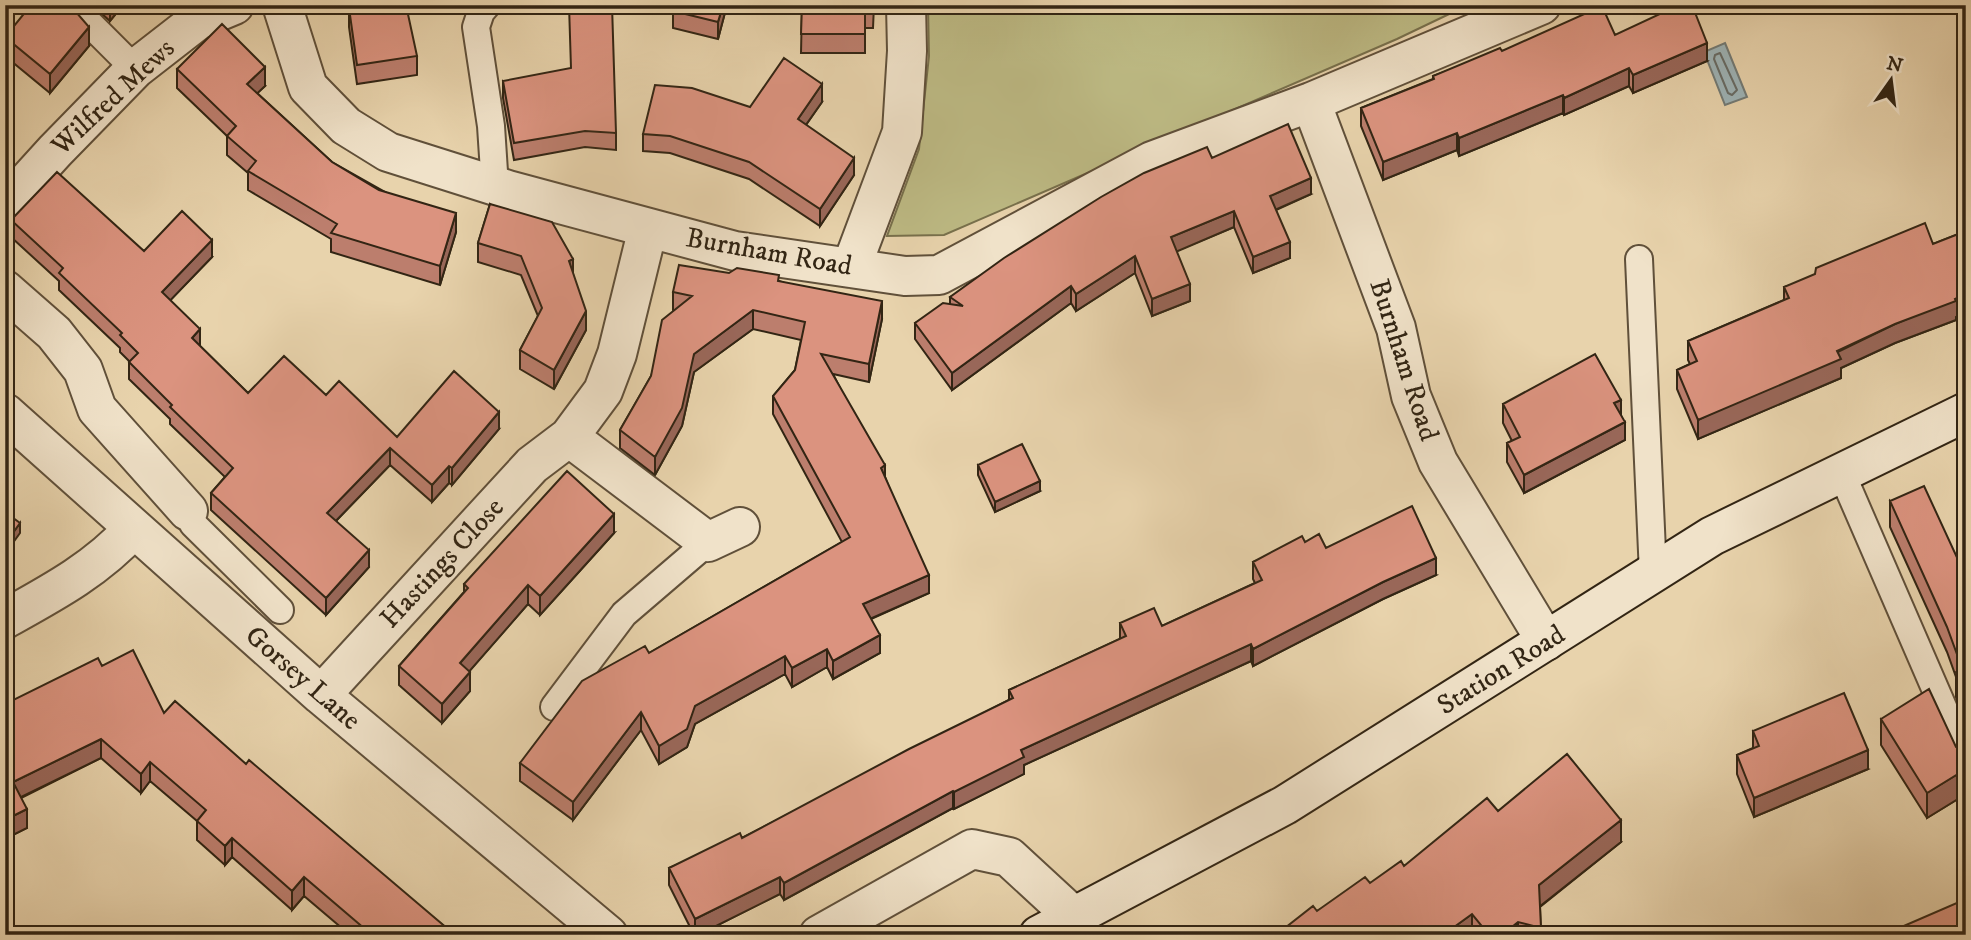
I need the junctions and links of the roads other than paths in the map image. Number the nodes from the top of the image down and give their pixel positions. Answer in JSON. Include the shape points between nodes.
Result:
{"nodes":[{"id":1,"x":71,"y":5,"type":"edge"},
{"id":2,"x":234,"y":5,"type":"edge"},
{"id":3,"x":282,"y":5,"type":"edge"},
{"id":4,"x":487,"y":5,"type":"edge"},
{"id":5,"x":906,"y":5,"type":"edge"},
{"id":6,"x":1541,"y":5,"type":"edge"},
{"id":7,"x":135,"y":69,"type":"junction"},
{"id":8,"x":1311,"y":102,"type":"junction"},
{"id":9,"x":495,"y":187,"type":"junction"},
{"id":10,"x":5,"y":206,"type":"edge"},
{"id":11,"x":648,"y":228,"type":"junction"},
{"id":12,"x":1639,"y":259,"type":"dead end"},
{"id":13,"x":851,"y":268,"type":"junction"},
{"id":14,"x":5,"y":290,"type":"edge"},
{"id":15,"x":1966,"y":412,"type":"edge"},
{"id":16,"x":5,"y":413,"type":"edge"},
{"id":17,"x":569,"y":437,"type":"junction"},
{"id":18,"x":1842,"y":474,"type":"junction"},
{"id":19,"x":188,"y":511,"type":"joint"},
{"id":20,"x":133,"y":529,"type":"junction"},
{"id":21,"x":724,"y":534,"type":"joint"},
{"id":22,"x":1653,"y":574,"type":"junction"},
{"id":23,"x":280,"y":610,"type":"dead end"},
{"id":24,"x":5,"y":620,"type":"edge"},
{"id":25,"x":1546,"y":641,"type":"junction"},
{"id":26,"x":321,"y":695,"type":"junction"},
{"id":27,"x":554,"y":707,"type":"dead end"},
{"id":28,"x":1966,"y":760,"type":"edge"},
{"id":29,"x":1073,"y":916,"type":"junction"},
{"id":30,"x":608,"y":935,"type":"edge"},
{"id":31,"x":819,"y":935,"type":"edge"},
{"id":32,"x":1039,"y":935,"type":"edge"}],
"edges":[{"from":1,"to":7,"type":"lane"},
{"from":2,"to":7,"type":"street","name":"Wilfred Mews","via":[[198,20]]},
{"from":3,"to":9,"type":"street","name":"Burnham Road","via":[[308,87],[346,126],[388,152]]},
{"from":4,"to":9,"type":"lane","via":[[475,27],[491,126]]},
{"from":5,"to":13,"type":"street","via":[[902,132]]},
{"from":6,"to":8,"type":"street","name":"Burnham Road"},
{"from":7,"to":10,"type":"street","name":"Wilfred Mews"},
{"from":8,"to":13,"type":"street","name":"Burnham Road","via":[[1152,161],[939,275],[905,276]]},
{"from":8,"to":25,"type":"street","name":"Burnham Road","via":[[1395,328],[1411,396],[1438,462]]},
{"from":9,"to":11,"type":"street","name":"Burnham Road"},
{"from":11,"to":13,"type":"street","name":"Burnham Road","via":[[735,251]]},
{"from":11,"to":17,"type":"street","name":"Hastings Close","via":[[617,354],[603,391]]},
{"from":12,"to":22,"type":"lane"},
{"from":14,"to":19,"type":"street","via":[[54,333],[83,370],[97,409]]},
{"from":15,"to":18,"type":"street","name":"Station Road"},
{"from":16,"to":20,"type":"street","name":"Gorsey Lane"},
{"from":17,"to":21,"type":"street"},
{"from":17,"to":26,"type":"street","name":"Hastings Close","via":[[532,465]]},
{"from":18,"to":22,"type":"street","name":"Station Road","via":[[1712,537]]},
{"from":18,"to":28,"type":"lane"},
{"from":19,"to":23,"type":"lane","via":[[193,524]]},
{"from":20,"to":24,"type":"street","via":[[114,551],[72,582]]},
{"from":20,"to":26,"type":"street","name":"Gorsey Lane"},
{"from":21,"to":27,"type":"lane","via":[[624,614]]},
{"from":22,"to":25,"type":"street","name":"Station Road"},
{"from":25,"to":29,"type":"street","name":"Station Road","via":[[1285,805]]},
{"from":26,"to":30,"type":"street","name":"Gorsey Lane"},
{"from":29,"to":31,"type":"street","via":[[1009,857],[972,849]]},
{"from":29,"to":32,"type":"street","name":"Station Road"}]}
